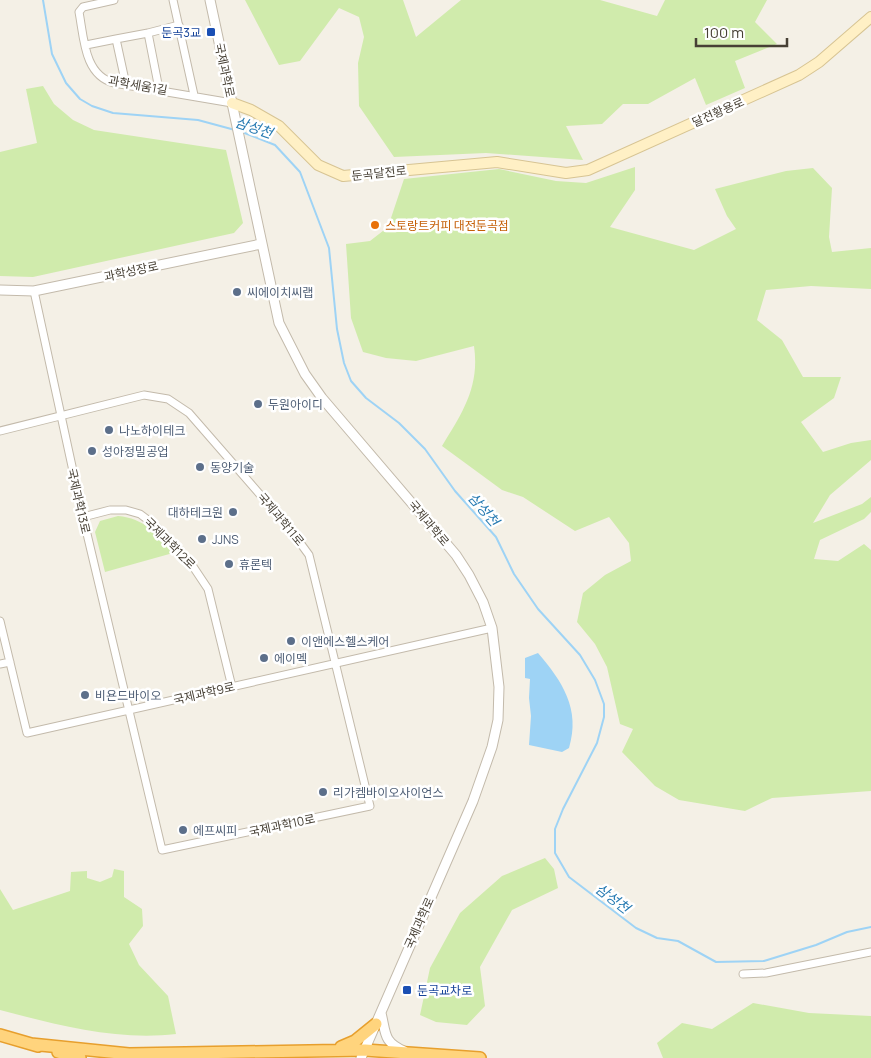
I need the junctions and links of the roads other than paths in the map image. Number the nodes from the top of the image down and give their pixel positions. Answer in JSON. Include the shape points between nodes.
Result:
{"nodes":[{"id":1,"x":113,"y":0,"type":"edge"},
{"id":2,"x":173,"y":0,"type":"edge"},
{"id":3,"x":210,"y":0,"type":"edge"},
{"id":4,"x":871,"y":17,"type":"edge"},
{"id":5,"x":179,"y":25,"type":"junction"},
{"id":6,"x":148,"y":33,"type":"junction"},
{"id":7,"x":116,"y":40,"type":"junction"},
{"id":8,"x":86,"y":45,"type":"junction"},
{"id":9,"x":126,"y":85,"type":"junction"},
{"id":10,"x":159,"y":89,"type":"junction"},
{"id":11,"x":194,"y":95,"type":"junction"},
{"id":12,"x":232,"y":103,"type":"junction"},
{"id":13,"x":549,"y":170,"type":"joint"},
{"id":14,"x":261,"y":244,"type":"junction"},
{"id":15,"x":0,"y":290,"type":"edge"},
{"id":16,"x":34,"y":290,"type":"junction"},
{"id":17,"x":59,"y":415,"type":"junction"},
{"id":18,"x":0,"y":431,"type":"edge"},
{"id":19,"x":83,"y":517,"type":"junction"},
{"id":20,"x":0,"y":621,"type":"edge"},
{"id":21,"x":492,"y":628,"type":"junction"},
{"id":22,"x":10,"y":662,"type":"junction"},
{"id":23,"x":336,"y":663,"type":"junction"},
{"id":24,"x":0,"y":664,"type":"edge"},
{"id":25,"x":232,"y":686,"type":"junction"},
{"id":26,"x":129,"y":710,"type":"junction"},
{"id":27,"x":871,"y":952,"type":"edge"},
{"id":28,"x":743,"y":974,"type":"dead end"},
{"id":29,"x":378,"y":1018,"type":"junction"},
{"id":30,"x":0,"y":1035,"type":"edge"},
{"id":31,"x":31,"y":1044,"type":"junction"},
{"id":32,"x":328,"y":1051,"type":"junction"},
{"id":33,"x":409,"y":1053,"type":"junction"},
{"id":34,"x":363,"y":1054,"type":"edge"},
{"id":35,"x":80,"y":1058,"type":"edge"},
{"id":36,"x":480,"y":1058,"type":"edge"}],
"edges":[{"from":1,"to":8,"type":"street","name":"과학세움1길","via":[[83,7],[79,12]]},
{"from":2,"to":5,"type":"street"},
{"from":3,"to":12,"type":"street","name":"국제과학로"},
{"from":4,"to":13,"type":"main road","name":"달전황용로","via":[[819,62],[798,75],[588,170],[566,173]]},
{"from":5,"to":6,"type":"street"},
{"from":5,"to":11,"type":"street"},
{"from":6,"to":7,"type":"street"},
{"from":6,"to":10,"type":"street"},
{"from":7,"to":8,"type":"street"},
{"from":7,"to":9,"type":"street"},
{"from":8,"to":9,"type":"street","name":"과학세움1길","via":[[90,64],[99,77]]},
{"from":9,"to":10,"type":"street","name":"과학세움1길"},
{"from":10,"to":11,"type":"street","name":"과학세움1길"},
{"from":11,"to":12,"type":"street","name":"과학세움1길"},
{"from":12,"to":13,"type":"main road","name":"둔곡달전로","via":[[279,126],[318,165],[343,176],[497,162]]},
{"from":12,"to":14,"type":"street","name":"국제과학로"},
{"from":14,"to":16,"type":"street","name":"과학성장로"},
{"from":14,"to":21,"type":"street","name":"국제과학로","via":[[279,323],[305,374],[456,555],[483,602]]},
{"from":15,"to":16,"type":"street","name":"과학성장로"},
{"from":16,"to":17,"type":"street","name":"국제과학13로"},
{"from":17,"to":18,"type":"street"},
{"from":17,"to":19,"type":"street","name":"국제과학13로"},
{"from":17,"to":23,"type":"street","name":"국제과학11로","via":[[144,395],[168,399],[190,413],[309,555]]},
{"from":19,"to":25,"type":"street","name":"국제과학12로","via":[[110,510],[140,514],[190,562],[208,589]]},
{"from":19,"to":26,"type":"street","name":"국제과학13로"},
{"from":20,"to":22,"type":"street","name":"국제과학9로"},
{"from":21,"to":23,"type":"street","name":"국제과학9로"},
{"from":21,"to":29,"type":"street","name":"국제과학로","via":[[499,687],[498,720],[492,747],[473,801]]},
{"from":22,"to":24,"type":"street"},
{"from":22,"to":26,"type":"street","name":"국제과학9로","via":[[28,733]]},
{"from":23,"to":25,"type":"street","name":"국제과학9로"},
{"from":23,"to":26,"type":"street","name":"국제과학10로","via":[[370,806],[162,850]]},
{"from":25,"to":26,"type":"street","name":"국제과학9로"},
{"from":27,"to":28,"type":"street","via":[[784,970]]},
{"from":29,"to":32,"type":"highway","via":[[356,1041]]},
{"from":29,"to":33,"type":"street","via":[[389,1043]]},
{"from":29,"to":34,"type":"street","name":"국제과학로"},
{"from":30,"to":31,"type":"highway"},
{"from":31,"to":32,"type":"highway","via":[[138,1055]]},
{"from":31,"to":35,"type":"highway"},
{"from":32,"to":34,"type":"highway"},
{"from":33,"to":34,"type":"highway"},
{"from":33,"to":36,"type":"highway"}]}
